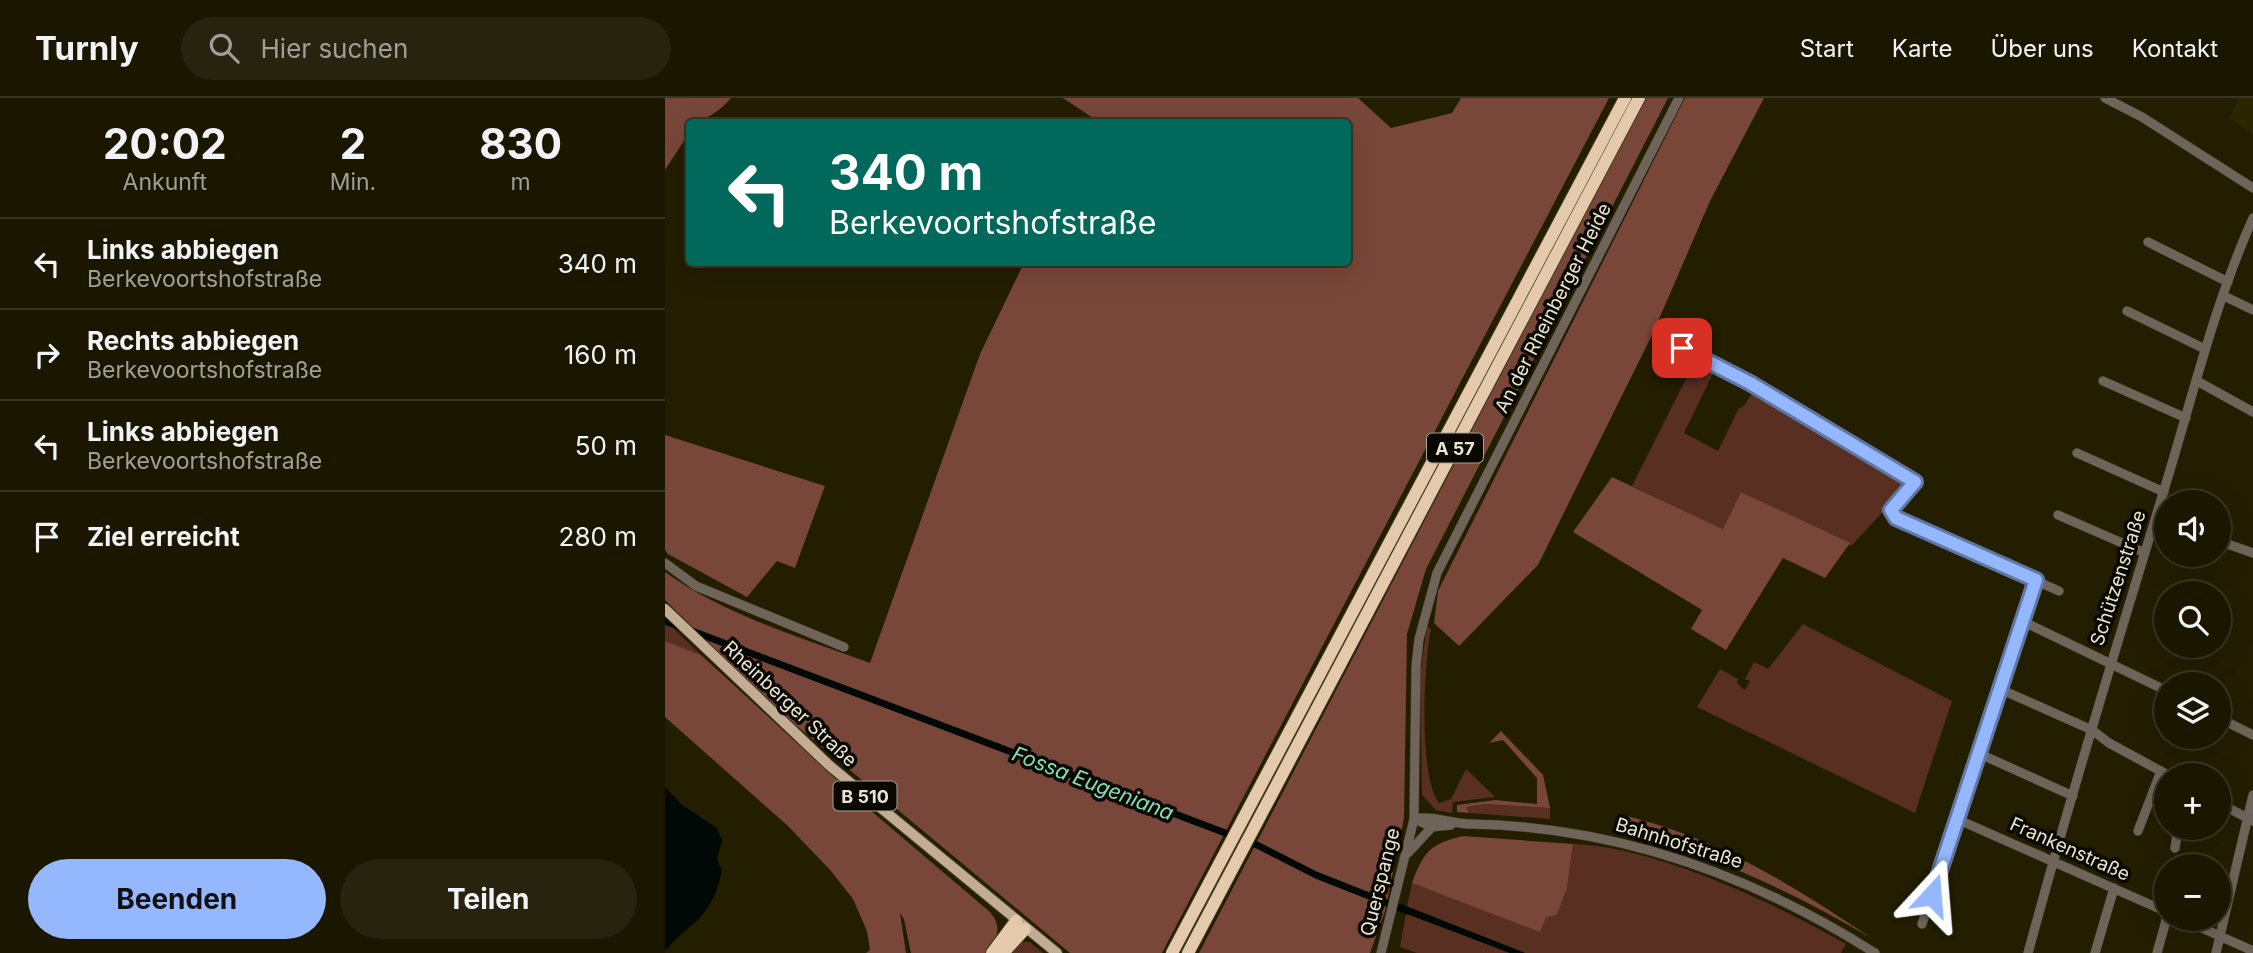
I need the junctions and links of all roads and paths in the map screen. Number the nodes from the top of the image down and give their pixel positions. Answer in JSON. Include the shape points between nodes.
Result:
{"nodes":[{"id":1,"x":1626,"y":98,"type":"edge"},
{"id":2,"x":1639,"y":98,"type":"edge"},
{"id":3,"x":1679,"y":98,"type":"edge"},
{"id":4,"x":2105,"y":98,"type":"edge"},
{"id":5,"x":2253,"y":188,"type":"edge"},
{"id":6,"x":2253,"y":218,"type":"edge"},
{"id":7,"x":2148,"y":242,"type":"dead end"},
{"id":8,"x":2228,"y":282,"type":"junction"},
{"id":9,"x":2224,"y":296,"type":"junction"},
{"id":10,"x":2253,"y":310,"type":"edge"},
{"id":11,"x":2127,"y":311,"type":"dead end"},
{"id":12,"x":1682,"y":348,"type":"dead end"},
{"id":13,"x":2205,"y":349,"type":"junction"},
{"id":14,"x":2103,"y":381,"type":"dead end"},
{"id":15,"x":2197,"y":381,"type":"junction"},
{"id":16,"x":2253,"y":412,"type":"edge"},
{"id":17,"x":2186,"y":418,"type":"junction"},
{"id":18,"x":2077,"y":453,"type":"dead end"},
{"id":19,"x":2160,"y":490,"type":"edge"},
{"id":20,"x":2165,"y":490,"type":"edge"},
{"id":21,"x":2058,"y":515,"type":"dead end"},
{"id":22,"x":2154,"y":524,"type":"edge"},
{"id":23,"x":2231,"y":545,"type":"edge"},
{"id":24,"x":2145,"y":553,"type":"junction"},
{"id":25,"x":2253,"y":553,"type":"edge"},
{"id":26,"x":665,"y":563,"type":"edge"},
{"id":27,"x":2036,"y":580,"type":"junction"},
{"id":28,"x":2059,"y":591,"type":"dead end"},
{"id":29,"x":665,"y":609,"type":"edge"},
{"id":30,"x":2022,"y":621,"type":"junction"},
{"id":31,"x":844,"y":647,"type":"dead end"},
{"id":32,"x":2110,"y":662,"type":"junction"},
{"id":33,"x":2154,"y":684,"type":"edge"},
{"id":34,"x":2000,"y":689,"type":"junction"},
{"id":35,"x":2231,"y":724,"type":"edge"},
{"id":36,"x":2092,"y":730,"type":"junction"},
{"id":37,"x":2253,"y":736,"type":"edge"},
{"id":38,"x":1980,"y":754,"type":"junction"},
{"id":39,"x":2154,"y":768,"type":"edge"},
{"id":40,"x":2154,"y":795,"type":"edge"},
{"id":41,"x":2253,"y":795,"type":"edge"},
{"id":42,"x":2073,"y":796,"type":"junction"},
{"id":43,"x":2231,"y":809,"type":"edge"},
{"id":44,"x":1414,"y":819,"type":"junction"},
{"id":45,"x":2250,"y":819,"type":"edge"},
{"id":46,"x":1959,"y":820,"type":"junction"},
{"id":47,"x":1455,"y":824,"type":"junction"},
{"id":48,"x":1432,"y":827,"type":"junction"},
{"id":49,"x":2138,"y":831,"type":"dead end"},
{"id":50,"x":2176,"y":840,"type":"edge"},
{"id":51,"x":2175,"y":848,"type":"dead end"},
{"id":52,"x":1407,"y":854,"type":"junction"},
{"id":53,"x":2052,"y":863,"type":"junction"},
{"id":54,"x":2114,"y":888,"type":"junction"},
{"id":55,"x":2154,"y":906,"type":"edge"},
{"id":56,"x":1922,"y":924,"type":"dead end"},
{"id":57,"x":1021,"y":925,"type":"junction"},
{"id":58,"x":2163,"y":931,"type":"edge"},
{"id":59,"x":2211,"y":931,"type":"edge"},
{"id":60,"x":2221,"y":935,"type":"junction"},
{"id":61,"x":2253,"y":951,"type":"edge"},
{"id":62,"x":992,"y":953,"type":"edge"},
{"id":63,"x":1003,"y":953,"type":"edge"},
{"id":64,"x":1057,"y":953,"type":"edge"},
{"id":65,"x":1172,"y":953,"type":"edge"},
{"id":66,"x":1188,"y":953,"type":"edge"},
{"id":67,"x":1381,"y":953,"type":"edge"},
{"id":68,"x":1875,"y":953,"type":"edge"},
{"id":69,"x":2028,"y":953,"type":"edge"},
{"id":70,"x":2095,"y":953,"type":"edge"},
{"id":71,"x":2157,"y":953,"type":"edge"},
{"id":72,"x":2216,"y":953,"type":"edge"}],
"edges":[{"from":1,"to":65,"type":"highway","number":"A 57"},
{"from":2,"to":66,"type":"highway","number":"A 57"},
{"from":3,"to":44,"type":"street","name":"An der Rheinberger Heide","via":[[1437,573],[1416,666]]},
{"from":4,"to":5,"type":"street"},
{"from":6,"to":8,"type":"street","name":"Schützenstraße"},
{"from":7,"to":8,"type":"street"},
{"from":8,"to":9,"type":"street","name":"Schützenstraße"},
{"from":9,"to":10,"type":"street"},
{"from":9,"to":13,"type":"street","name":"Schützenstraße"},
{"from":11,"to":13,"type":"street"},
{"from":12,"to":27,"type":"street","via":[[1742,378],[1915,482],[1893,505],[1896,518]]},
{"from":13,"to":15,"type":"street","name":"Schützenstraße"},
{"from":14,"to":17,"type":"street"},
{"from":15,"to":16,"type":"street"},
{"from":15,"to":17,"type":"street","name":"Schützenstraße"},
{"from":17,"to":20,"type":"street","name":"Schützenstraße"},
{"from":18,"to":19,"type":"street"},
{"from":21,"to":24,"type":"street"},
{"from":22,"to":24,"type":"street","name":"Schützenstraße"},
{"from":23,"to":25,"type":"street"},
{"from":24,"to":32,"type":"street","name":"Schützenstraße"},
{"from":26,"to":31,"type":"street","via":[[696,586]]},
{"from":27,"to":28,"type":"street"},
{"from":27,"to":30,"type":"street"},
{"from":29,"to":57,"type":"main road","name":"Rheinberger Straße","number":"B 510","via":[[831,766]]},
{"from":30,"to":32,"type":"street"},
{"from":30,"to":34,"type":"street"},
{"from":32,"to":33,"type":"street"},
{"from":32,"to":36,"type":"street","name":"Schützenstraße"},
{"from":34,"to":36,"type":"street"},
{"from":34,"to":38,"type":"street"},
{"from":35,"to":37,"type":"street"},
{"from":36,"to":39,"type":"street"},
{"from":36,"to":42,"type":"street","name":"Schützenstraße"},
{"from":38,"to":42,"type":"street"},
{"from":38,"to":46,"type":"street"},
{"from":40,"to":49,"type":"street"},
{"from":41,"to":45,"type":"street"},
{"from":42,"to":53,"type":"street","name":"Schützenstraße"},
{"from":43,"to":45,"type":"street"},
{"from":44,"to":47,"type":"street","name":"Bahnhofstraße"},
{"from":44,"to":48,"type":"street"},
{"from":44,"to":52,"type":"street","name":"Querspange"},
{"from":45,"to":60,"type":"street"},
{"from":46,"to":53,"type":"street","name":"Frankenstraße"},
{"from":46,"to":56,"type":"street"},
{"from":47,"to":48,"type":"street","name":"Bahnhofstraße"},
{"from":47,"to":68,"type":"street","name":"Bahnhofstraße","via":[[1555,830],[1676,857],[1773,895]]},
{"from":48,"to":52,"type":"street"},
{"from":50,"to":51,"type":"street"},
{"from":52,"to":67,"type":"street","name":"Querspange"},
{"from":53,"to":54,"type":"street","name":"Frankenstraße"},
{"from":53,"to":69,"type":"street","name":"Schützenstraße"},
{"from":54,"to":55,"type":"street","name":"Frankenstraße"},
{"from":54,"to":70,"type":"street"},
{"from":57,"to":62,"type":"highway"},
{"from":57,"to":63,"type":"highway"},
{"from":57,"to":64,"type":"main road","name":"Rheinberger Straße","number":"B 510"},
{"from":58,"to":71,"type":"street"},
{"from":59,"to":60,"type":"street"},
{"from":60,"to":61,"type":"street"},
{"from":60,"to":72,"type":"street"}]}
